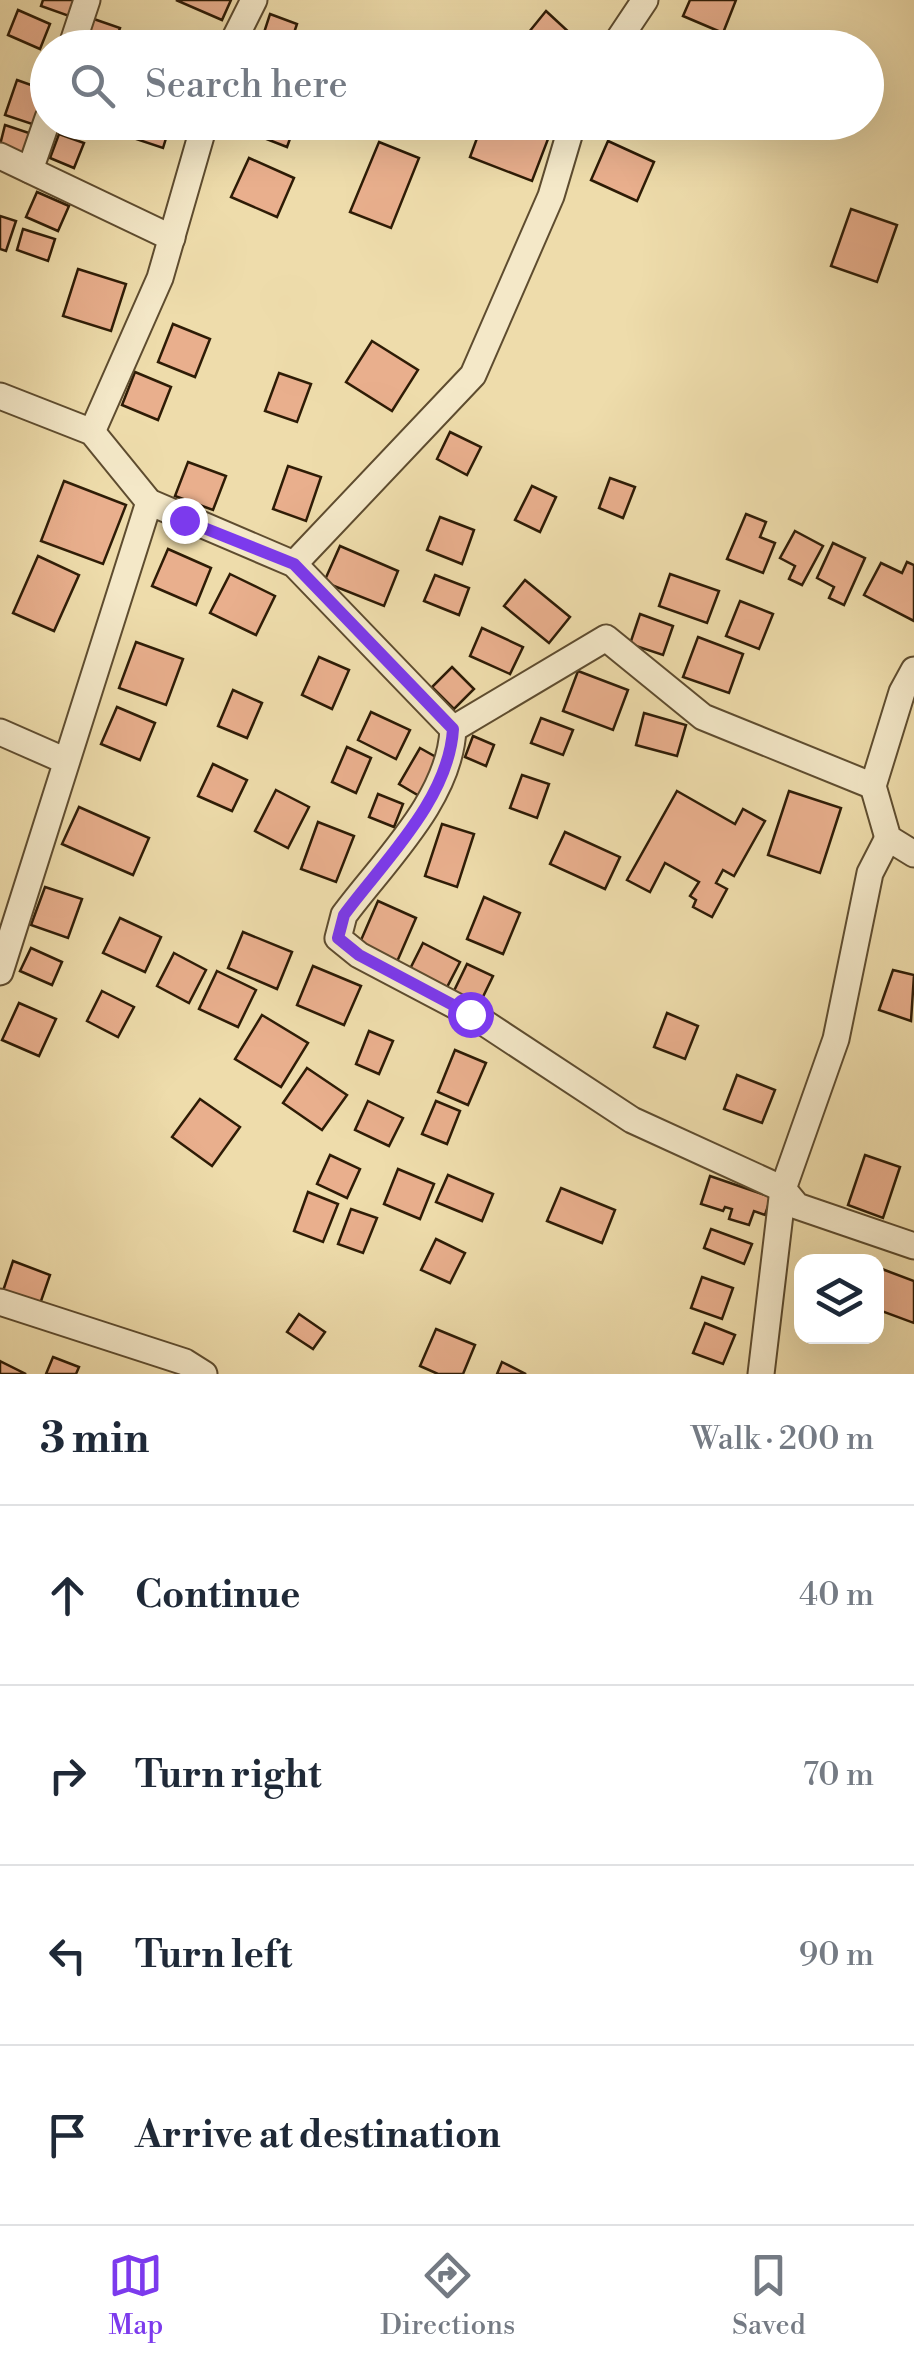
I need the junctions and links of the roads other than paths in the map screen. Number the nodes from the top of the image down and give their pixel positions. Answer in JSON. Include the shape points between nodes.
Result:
{"nodes":[{"id":1,"x":87,"y":0,"type":"edge"},
{"id":2,"x":254,"y":0,"type":"edge"},
{"id":3,"x":645,"y":0,"type":"edge"},
{"id":4,"x":77,"y":30,"type":"edge"},
{"id":5,"x":239,"y":30,"type":"edge"},
{"id":6,"x":625,"y":30,"type":"edge"},
{"id":7,"x":40,"y":140,"type":"edge"},
{"id":8,"x":200,"y":140,"type":"edge"},
{"id":9,"x":568,"y":140,"type":"edge"},
{"id":10,"x":0,"y":156,"type":"edge"},
{"id":11,"x":30,"y":170,"type":"junction"},
{"id":12,"x":172,"y":238,"type":"junction"},
{"id":13,"x":0,"y":396,"type":"edge"},
{"id":14,"x":92,"y":432,"type":"junction"},
{"id":15,"x":149,"y":502,"type":"junction"},
{"id":16,"x":294,"y":564,"type":"junction"},
{"id":17,"x":914,"y":670,"type":"edge"},
{"id":18,"x":453,"y":729,"type":"junction"},
{"id":19,"x":0,"y":732,"type":"edge"},
{"id":20,"x":66,"y":761,"type":"junction"},
{"id":21,"x":873,"y":786,"type":"junction"},
{"id":22,"x":888,"y":838,"type":"junction"},
{"id":23,"x":914,"y":854,"type":"edge"},
{"id":24,"x":0,"y":972,"type":"edge"},
{"id":25,"x":783,"y":1189,"type":"junction"},
{"id":26,"x":914,"y":1246,"type":"edge"},
{"id":27,"x":0,"y":1302,"type":"edge"},
{"id":28,"x":204,"y":1374,"type":"edge"},
{"id":29,"x":762,"y":1374,"type":"edge"}],
"edges":[{"from":1,"to":4,"type":"street"},
{"from":2,"to":5,"type":"street"},
{"from":3,"to":6,"type":"street"},
{"from":7,"to":11,"type":"street"},
{"from":8,"to":12,"type":"street"},
{"from":9,"to":16,"type":"street","via":[[551,196],[473,375]]},
{"from":10,"to":11,"type":"street"},
{"from":11,"to":12,"type":"street"},
{"from":12,"to":14,"type":"street"},
{"from":13,"to":14,"type":"street"},
{"from":14,"to":15,"type":"street"},
{"from":15,"to":16,"type":"street"},
{"from":15,"to":20,"type":"street"},
{"from":16,"to":18,"type":"street"},
{"from":17,"to":21,"type":"street"},
{"from":18,"to":21,"type":"street","via":[[606,638],[703,717]]},
{"from":18,"to":25,"type":"street","via":[[436,789],[344,915],[338,938],[632,1120]]},
{"from":19,"to":20,"type":"street"},
{"from":20,"to":24,"type":"street"},
{"from":21,"to":22,"type":"street"},
{"from":22,"to":23,"type":"street"},
{"from":22,"to":25,"type":"street","via":[[870,873],[836,1039]]},
{"from":25,"to":26,"type":"street","via":[[797,1206]]},
{"from":25,"to":29,"type":"street"},
{"from":27,"to":28,"type":"street"}]}
